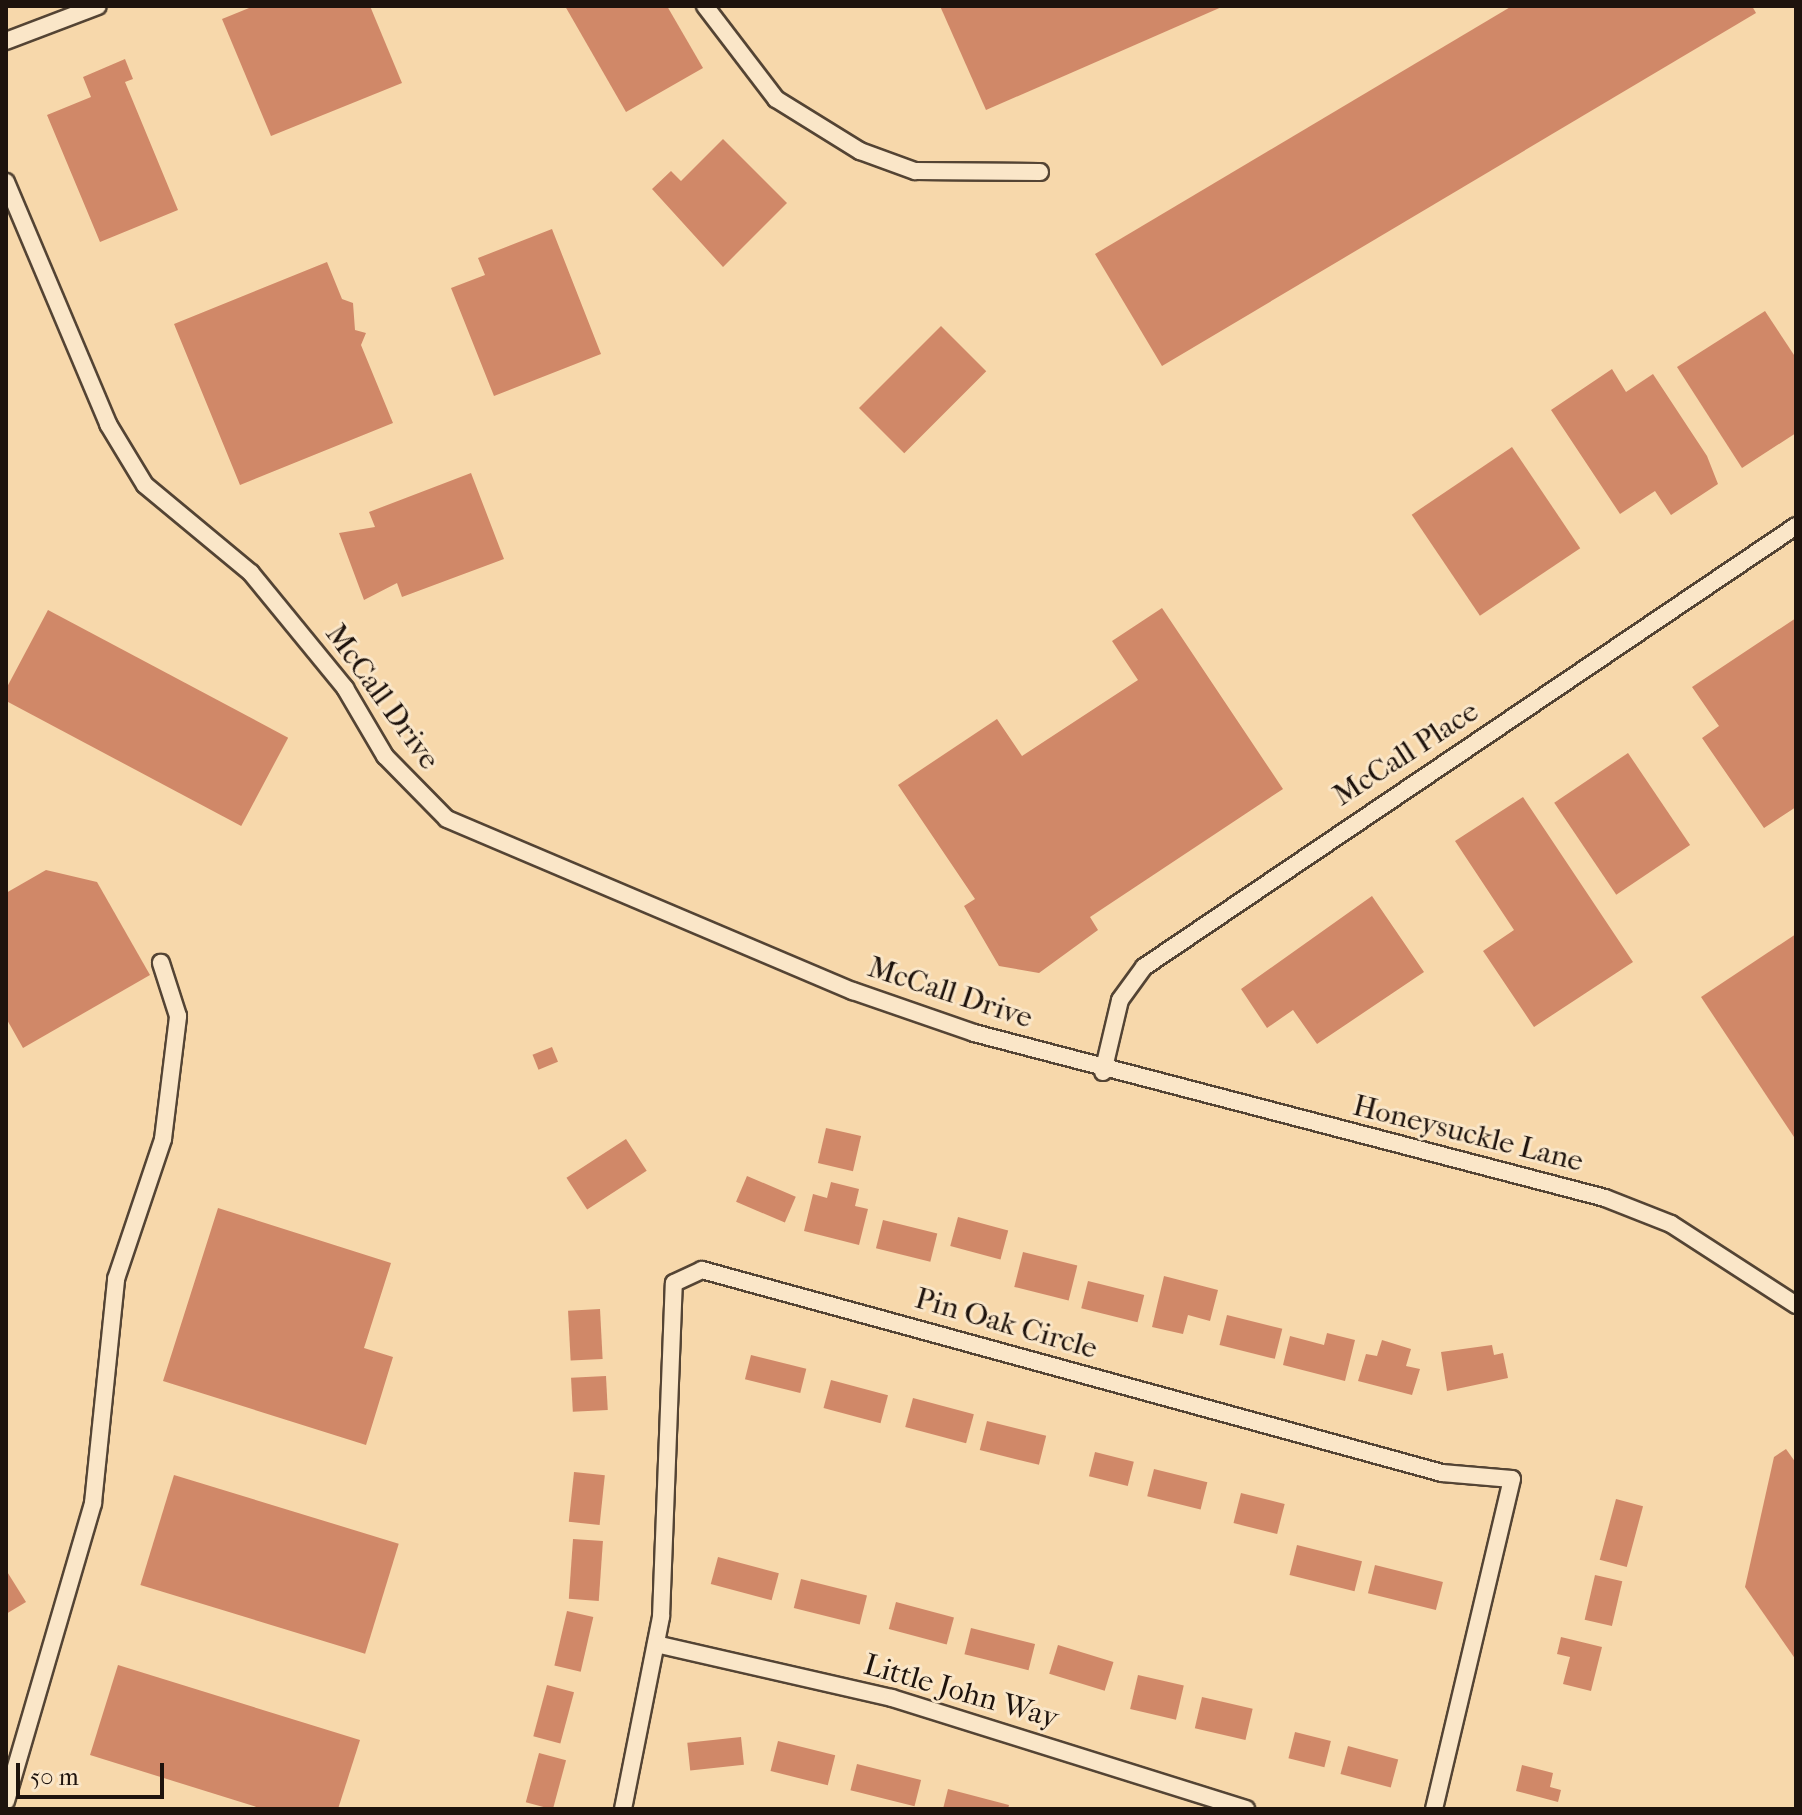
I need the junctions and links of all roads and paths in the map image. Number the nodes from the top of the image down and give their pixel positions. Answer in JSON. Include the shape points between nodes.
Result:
{"nodes":[{"id":1,"x":98,"y":6,"type":"edge"},
{"id":2,"x":705,"y":6,"type":"edge"},
{"id":3,"x":6,"y":41,"type":"edge"},
{"id":4,"x":1040,"y":172,"type":"dead end"},
{"id":5,"x":6,"y":182,"type":"edge"},
{"id":6,"x":1796,"y":526,"type":"edge"},
{"id":7,"x":161,"y":963,"type":"dead end"},
{"id":8,"x":1103,"y":1072,"type":"junction"},
{"id":9,"x":1796,"y":1305,"type":"edge"},
{"id":10,"x":656,"y":1644,"type":"junction"},
{"id":11,"x":6,"y":1801,"type":"edge"},
{"id":12,"x":623,"y":1809,"type":"edge"},
{"id":13,"x":1246,"y":1809,"type":"edge"},
{"id":14,"x":1434,"y":1809,"type":"edge"}],
"edges":[{"from":1,"to":3,"type":"street"},
{"from":2,"to":4,"type":"street","via":[[776,99],[860,151],[915,171]]},
{"from":5,"to":8,"type":"street","name":"McCall Drive","via":[[108,424],[145,485],[251,573],[345,688],[385,756],[447,819],[853,991]]},
{"from":6,"to":8,"type":"street","name":"McCall Place","via":[[1144,967],[1120,1000]]},
{"from":7,"to":11,"type":"street","via":[[178,1016],[163,1139],[116,1279],[93,1503]]},
{"from":8,"to":9,"type":"street","name":"Honeysuckle Lane","via":[[1605,1198],[1671,1224]]},
{"from":10,"to":12,"type":"street","name":"Pin Oak Circle"},
{"from":10,"to":13,"type":"street","name":"Little John Way","via":[[892,1698]]},
{"from":10,"to":14,"type":"street","name":"Pin Oak Circle","via":[[671,1474],[674,1283],[702,1270],[752,1279],[1442,1473],[1512,1479]]}]}
